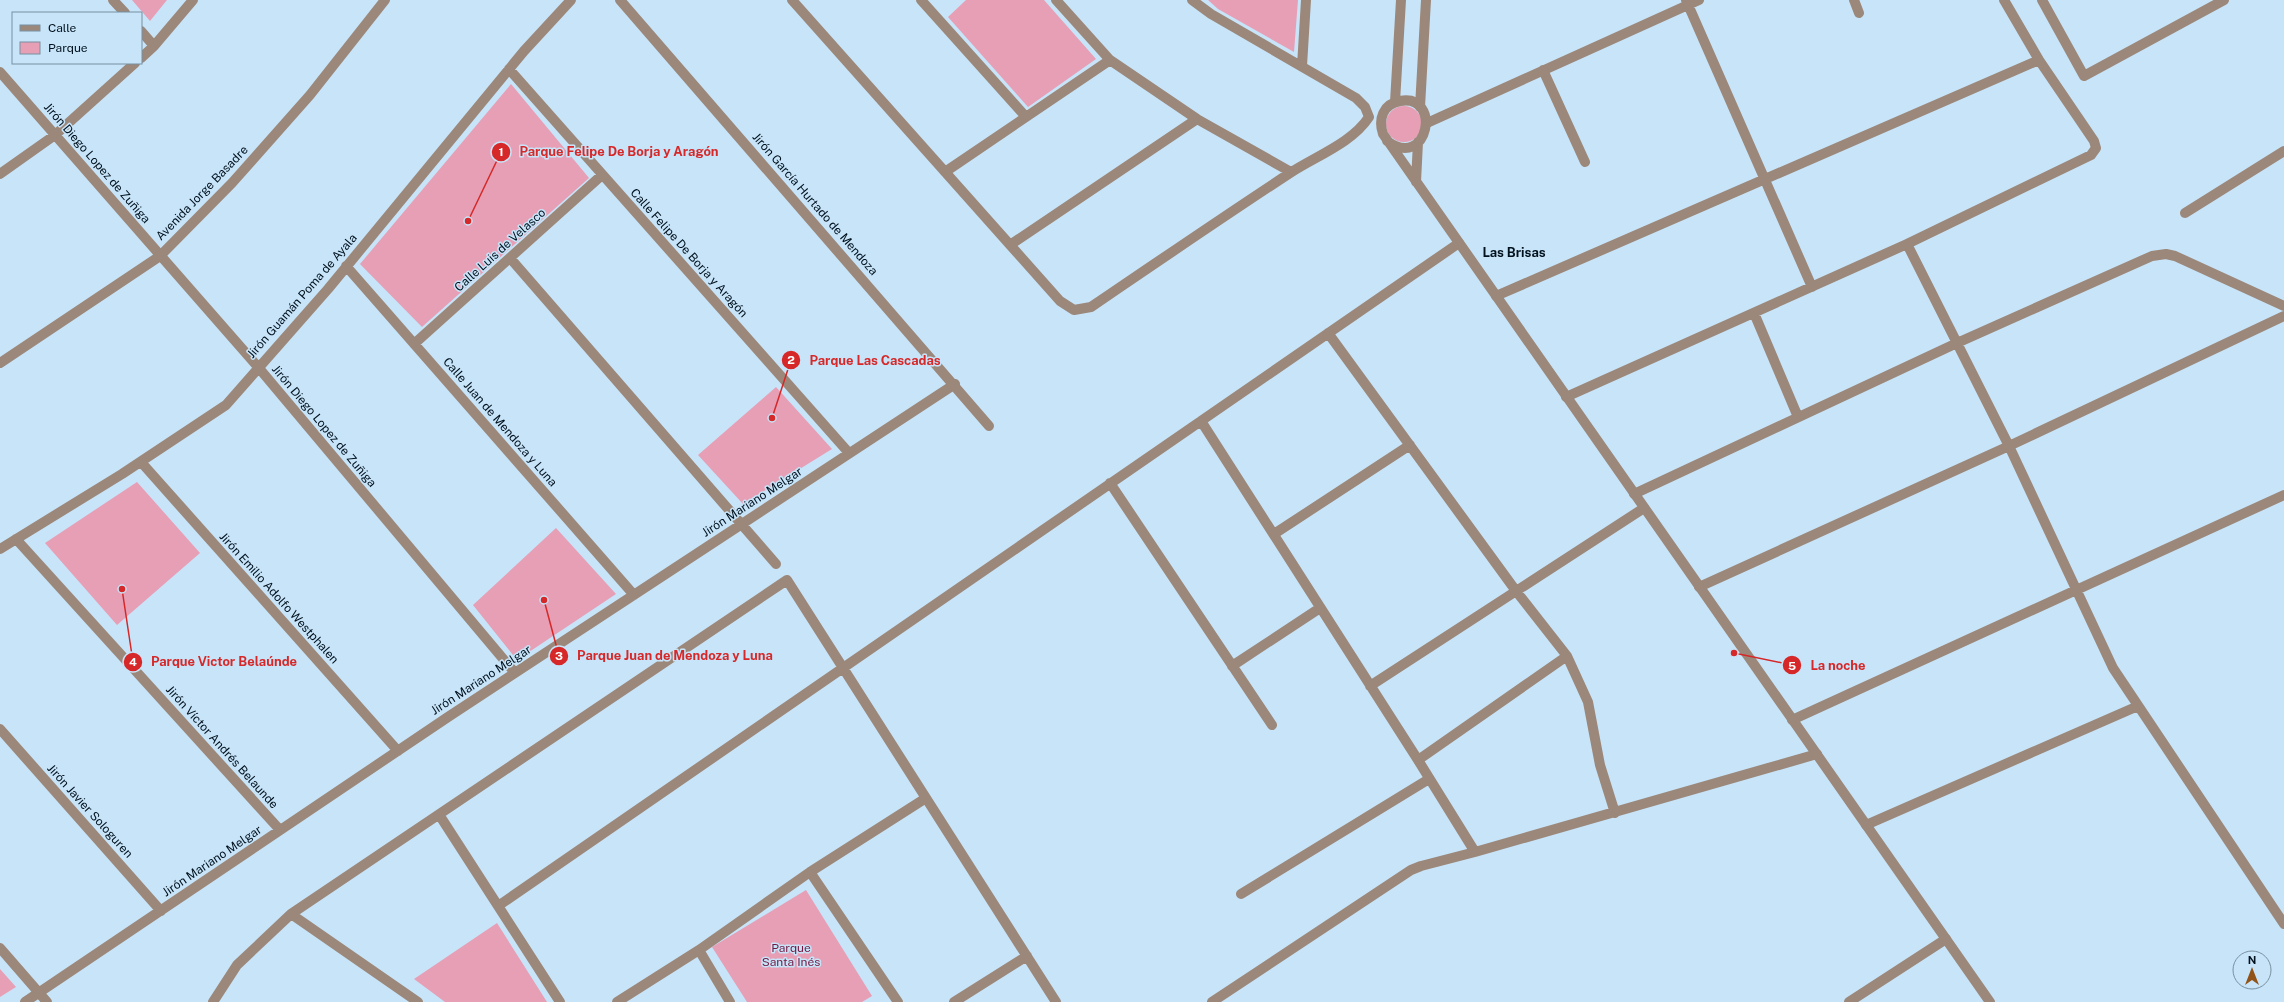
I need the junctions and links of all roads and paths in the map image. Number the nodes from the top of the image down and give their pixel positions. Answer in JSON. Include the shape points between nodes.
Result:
{"nodes":[{"id":1,"x":113,"y":0,"type":"edge"},
{"id":2,"x":193,"y":0,"type":"edge"},
{"id":3,"x":384,"y":0,"type":"edge"},
{"id":4,"x":571,"y":0,"type":"edge"},
{"id":5,"x":620,"y":0,"type":"edge"},
{"id":6,"x":792,"y":0,"type":"edge"},
{"id":7,"x":921,"y":0,"type":"edge"},
{"id":8,"x":1056,"y":0,"type":"edge"},
{"id":9,"x":1192,"y":0,"type":"edge"},
{"id":10,"x":1306,"y":0,"type":"edge"},
{"id":11,"x":1401,"y":0,"type":"edge"},
{"id":12,"x":1426,"y":0,"type":"edge"},
{"id":13,"x":1699,"y":0,"type":"edge"},
{"id":14,"x":1854,"y":0,"type":"edge"},
{"id":15,"x":2004,"y":0,"type":"edge"},
{"id":16,"x":2042,"y":0,"type":"edge"},
{"id":17,"x":2224,"y":0,"type":"edge"},
{"id":18,"x":1687,"y":2,"type":"edge"},
{"id":19,"x":124,"y":12,"type":"edge"},
{"id":20,"x":1859,"y":13,"type":"dead end"},
{"id":21,"x":142,"y":32,"type":"edge"},
{"id":22,"x":154,"y":46,"type":"junction"},
{"id":23,"x":142,"y":57,"type":"edge"},
{"id":24,"x":1110,"y":60,"type":"junction"},
{"id":25,"x":2039,"y":60,"type":"junction"},
{"id":26,"x":134,"y":64,"type":"edge"},
{"id":27,"x":1302,"y":66,"type":"junction"},
{"id":28,"x":509,"y":69,"type":"junction"},
{"id":29,"x":1543,"y":70,"type":"junction"},
{"id":30,"x":0,"y":72,"type":"edge"},
{"id":31,"x":1396,"y":102,"type":"junction"},
{"id":32,"x":1420,"y":107,"type":"junction"},
{"id":33,"x":1026,"y":117,"type":"junction"},
{"id":34,"x":1369,"y":117,"type":"junction"},
{"id":35,"x":1196,"y":119,"type":"junction"},
{"id":36,"x":1381,"y":119,"type":"junction"},
{"id":37,"x":1427,"y":123,"type":"junction"},
{"id":38,"x":55,"y":135,"type":"junction"},
{"id":39,"x":1387,"y":140,"type":"junction"},
{"id":40,"x":1418,"y":142,"type":"junction"},
{"id":41,"x":2284,"y":151,"type":"edge"},
{"id":42,"x":1585,"y":162,"type":"dead end"},
{"id":43,"x":945,"y":172,"type":"junction"},
{"id":44,"x":1292,"y":172,"type":"junction"},
{"id":45,"x":0,"y":174,"type":"edge"},
{"id":46,"x":602,"y":175,"type":"junction"},
{"id":47,"x":1764,"y":178,"type":"junction"},
{"id":48,"x":1416,"y":182,"type":"junction"},
{"id":49,"x":2185,"y":212,"type":"dead end"},
{"id":50,"x":1459,"y":243,"type":"junction"},
{"id":51,"x":1907,"y":244,"type":"junction"},
{"id":52,"x":1010,"y":245,"type":"junction"},
{"id":53,"x":160,"y":256,"type":"junction"},
{"id":54,"x":510,"y":258,"type":"junction"},
{"id":55,"x":346,"y":266,"type":"junction"},
{"id":56,"x":1812,"y":287,"type":"junction"},
{"id":57,"x":1496,"y":296,"type":"junction"},
{"id":58,"x":2284,"y":306,"type":"edge"},
{"id":59,"x":1754,"y":313,"type":"junction"},
{"id":60,"x":2284,"y":316,"type":"edge"},
{"id":61,"x":1328,"y":333,"type":"junction"},
{"id":62,"x":1957,"y":343,"type":"junction"},
{"id":63,"x":414,"y":344,"type":"junction"},
{"id":64,"x":0,"y":363,"type":"edge"},
{"id":65,"x":258,"y":367,"type":"junction"},
{"id":66,"x":955,"y":384,"type":"junction"},
{"id":67,"x":1566,"y":396,"type":"junction"},
{"id":68,"x":1798,"y":417,"type":"junction"},
{"id":69,"x":1201,"y":421,"type":"junction"},
{"id":70,"x":989,"y":426,"type":"dead end"},
{"id":71,"x":1410,"y":445,"type":"junction"},
{"id":72,"x":2009,"y":446,"type":"junction"},
{"id":73,"x":849,"y":453,"type":"junction"},
{"id":74,"x":141,"y":462,"type":"junction"},
{"id":75,"x":1110,"y":484,"type":"junction"},
{"id":76,"x":1634,"y":494,"type":"junction"},
{"id":77,"x":2284,"y":496,"type":"edge"},
{"id":78,"x":1644,"y":508,"type":"junction"},
{"id":79,"x":742,"y":524,"type":"junction"},
{"id":80,"x":1274,"y":534,"type":"junction"},
{"id":81,"x":16,"y":539,"type":"junction"},
{"id":82,"x":0,"y":549,"type":"edge"},
{"id":83,"x":776,"y":564,"type":"dead end"},
{"id":84,"x":1699,"y":587,"type":"junction"},
{"id":85,"x":2076,"y":588,"type":"junction"},
{"id":86,"x":1516,"y":591,"type":"junction"},
{"id":87,"x":634,"y":596,"type":"junction"},
{"id":88,"x":1320,"y":608,"type":"junction"},
{"id":89,"x":1567,"y":656,"type":"junction"},
{"id":90,"x":1232,"y":666,"type":"junction"},
{"id":91,"x":843,"y":668,"type":"junction"},
{"id":92,"x":516,"y":673,"type":"junction"},
{"id":93,"x":1370,"y":686,"type":"junction"},
{"id":94,"x":2138,"y":706,"type":"junction"},
{"id":95,"x":1792,"y":720,"type":"junction"},
{"id":96,"x":1272,"y":725,"type":"dead end"},
{"id":97,"x":0,"y":729,"type":"edge"},
{"id":98,"x":398,"y":751,"type":"junction"},
{"id":99,"x":1816,"y":754,"type":"junction"},
{"id":100,"x":1418,"y":760,"type":"junction"},
{"id":101,"x":1428,"y":779,"type":"junction"},
{"id":102,"x":926,"y":798,"type":"junction"},
{"id":103,"x":1615,"y":813,"type":"junction"},
{"id":104,"x":440,"y":816,"type":"junction"},
{"id":105,"x":1866,"y":825,"type":"junction"},
{"id":106,"x":280,"y":830,"type":"junction"},
{"id":107,"x":1475,"y":852,"type":"junction"},
{"id":108,"x":810,"y":872,"type":"junction"},
{"id":109,"x":1241,"y":894,"type":"dead end"},
{"id":110,"x":498,"y":906,"type":"junction"},
{"id":111,"x":161,"y":911,"type":"junction"},
{"id":112,"x":291,"y":914,"type":"junction"},
{"id":113,"x":2284,"y":924,"type":"edge"},
{"id":114,"x":1946,"y":939,"type":"junction"},
{"id":115,"x":0,"y":948,"type":"edge"},
{"id":116,"x":699,"y":950,"type":"junction"},
{"id":117,"x":1027,"y":956,"type":"junction"},
{"id":118,"x":39,"y":993,"type":"junction"},
{"id":119,"x":25,"y":1002,"type":"edge"},
{"id":120,"x":47,"y":1002,"type":"edge"},
{"id":121,"x":213,"y":1002,"type":"edge"},
{"id":122,"x":418,"y":1002,"type":"edge"},
{"id":123,"x":560,"y":1002,"type":"edge"},
{"id":124,"x":617,"y":1002,"type":"edge"},
{"id":125,"x":730,"y":1002,"type":"edge"},
{"id":126,"x":898,"y":1002,"type":"edge"},
{"id":127,"x":954,"y":1002,"type":"edge"},
{"id":128,"x":1056,"y":1002,"type":"edge"},
{"id":129,"x":1212,"y":1002,"type":"edge"},
{"id":130,"x":1849,"y":1002,"type":"edge"},
{"id":131,"x":1990,"y":1002,"type":"edge"}],
"edges":[{"from":1,"to":19,"type":"street"},
{"from":2,"to":22,"type":"street"},
{"from":3,"to":53,"type":"street","name":"Avenida Jorge Basadre","via":[[310,95],[232,183]]},
{"from":4,"to":28,"type":"street","name":"Jirón Guamán Poma de Ayala"},
{"from":5,"to":66,"type":"street","name":"Jirón García Hurtado de Mendoza"},
{"from":6,"to":43,"type":"street"},
{"from":7,"to":33,"type":"street"},
{"from":8,"to":24,"type":"street"},
{"from":9,"to":27,"type":"street","via":[[1211,14]]},
{"from":10,"to":27,"type":"street"},
{"from":11,"to":31,"type":"street"},
{"from":12,"to":32,"type":"street"},
{"from":13,"to":18,"type":"street"},
{"from":14,"to":20,"type":"street"},
{"from":15,"to":25,"type":"street"},
{"from":16,"to":17,"type":"street","via":[[2084,76]]},
{"from":18,"to":29,"type":"street"},
{"from":18,"to":47,"type":"street"},
{"from":21,"to":22,"type":"street"},
{"from":22,"to":23,"type":"street"},
{"from":24,"to":33,"type":"street"},
{"from":24,"to":35,"type":"street"},
{"from":25,"to":47,"type":"street"},
{"from":25,"to":51,"type":"street","via":[[2094,141],[2096,148],[2091,155]]},
{"from":26,"to":38,"type":"street"},
{"from":27,"to":34,"type":"street","via":[[1356,98],[1365,107]]},
{"from":28,"to":46,"type":"street","name":"Calle Felipe De Borja y Aragón"},
{"from":28,"to":55,"type":"street","name":"Jirón Guamán Poma de Ayala"},
{"from":29,"to":37,"type":"street"},
{"from":29,"to":42,"type":"street"},
{"from":30,"to":38,"type":"street","name":"Jirón Diego Lopez de Zuñiga"},
{"from":31,"to":32,"type":"street","via":[[1411,102]]},
{"from":31,"to":36,"type":"street","via":[[1384,112]]},
{"from":32,"to":37,"type":"street"},
{"from":33,"to":43,"type":"street"},
{"from":34,"to":36,"type":"street"},
{"from":34,"to":44,"type":"street","via":[[1364,126],[1351,136]]},
{"from":35,"to":44,"type":"street"},
{"from":35,"to":52,"type":"street"},
{"from":36,"to":39,"type":"street","via":[[1383,134]]},
{"from":37,"to":40,"type":"street","via":[[1426,133]]},
{"from":38,"to":45,"type":"street"},
{"from":38,"to":53,"type":"street","name":"Jirón Diego Lopez de Zuñiga"},
{"from":39,"to":40,"type":"street","via":[[1401,147],[1409,147]]},
{"from":39,"to":48,"type":"street"},
{"from":40,"to":48,"type":"street"},
{"from":41,"to":49,"type":"street"},
{"from":43,"to":52,"type":"street"},
{"from":44,"to":52,"type":"street","via":[[1083,310],[1074,310],[1060,301]]},
{"from":46,"to":54,"type":"street","name":"Calle Luis de Velasco"},
{"from":46,"to":73,"type":"street","name":"Calle Felipe De Borja y Aragón"},
{"from":47,"to":56,"type":"street"},
{"from":47,"to":57,"type":"street"},
{"from":48,"to":50,"type":"street"},
{"from":50,"to":57,"type":"street"},
{"from":50,"to":61,"type":"street"},
{"from":51,"to":56,"type":"street"},
{"from":51,"to":62,"type":"street"},
{"from":53,"to":64,"type":"street","name":"Avenida Jorge Basadre"},
{"from":53,"to":65,"type":"street","name":"Jirón Diego Lopez de Zuñiga"},
{"from":54,"to":63,"type":"street","name":"Calle Luis de Velasco"},
{"from":54,"to":79,"type":"street"},
{"from":55,"to":63,"type":"street","name":"Calle Juan de Mendoza y Luna"},
{"from":55,"to":65,"type":"street","name":"Jirón Guamán Poma de Ayala"},
{"from":56,"to":59,"type":"street"},
{"from":57,"to":67,"type":"street"},
{"from":58,"to":62,"type":"street","via":[[2166,254],[2152,256]]},
{"from":59,"to":67,"type":"street"},
{"from":59,"to":68,"type":"street"},
{"from":60,"to":72,"type":"street"},
{"from":61,"to":69,"type":"street"},
{"from":61,"to":71,"type":"street"},
{"from":62,"to":68,"type":"street"},
{"from":62,"to":72,"type":"street"},
{"from":63,"to":87,"type":"street","name":"Calle Juan de Mendoza y Luna"},
{"from":65,"to":74,"type":"street","name":"Jirón Guamán Poma de Ayala","via":[[226,405]]},
{"from":65,"to":92,"type":"street","name":"Jirón Diego Lopez de Zuñiga"},
{"from":66,"to":70,"type":"street","name":"Jirón García Hurtado de Mendoza"},
{"from":66,"to":73,"type":"street","name":"Jirón Mariano Melgar"},
{"from":67,"to":76,"type":"street"},
{"from":68,"to":76,"type":"street"},
{"from":69,"to":75,"type":"street"},
{"from":69,"to":80,"type":"street"},
{"from":71,"to":80,"type":"street"},
{"from":71,"to":86,"type":"street"},
{"from":72,"to":84,"type":"street"},
{"from":72,"to":85,"type":"street"},
{"from":73,"to":79,"type":"street","name":"Jirón Mariano Melgar"},
{"from":74,"to":81,"type":"street","name":"Jirón Guamán Poma de Ayala"},
{"from":74,"to":98,"type":"street","name":"Jirón Emilio Adolfo Westphalen"},
{"from":75,"to":90,"type":"street"},
{"from":75,"to":91,"type":"street"},
{"from":76,"to":78,"type":"street"},
{"from":77,"to":85,"type":"street"},
{"from":78,"to":84,"type":"street"},
{"from":78,"to":86,"type":"street"},
{"from":79,"to":83,"type":"street"},
{"from":79,"to":87,"type":"street","name":"Jirón Mariano Melgar"},
{"from":80,"to":88,"type":"street"},
{"from":81,"to":82,"type":"street","name":"Jirón Guamán Poma de Ayala"},
{"from":81,"to":106,"type":"street","name":"Jirón Víctor Andrés Belaunde"},
{"from":84,"to":95,"type":"street"},
{"from":85,"to":94,"type":"street","via":[[2113,668]]},
{"from":85,"to":95,"type":"street"},
{"from":86,"to":89,"type":"street"},
{"from":86,"to":93,"type":"street"},
{"from":87,"to":92,"type":"street","name":"Jirón Mariano Melgar"},
{"from":88,"to":90,"type":"street"},
{"from":88,"to":93,"type":"street"},
{"from":89,"to":100,"type":"street"},
{"from":89,"to":103,"type":"street","via":[[1588,702],[1600,764]]},
{"from":90,"to":96,"type":"street"},
{"from":91,"to":102,"type":"street"},
{"from":91,"to":104,"type":"street","via":[[787,580]]},
{"from":91,"to":110,"type":"street"},
{"from":92,"to":98,"type":"street","name":"Jirón Mariano Melgar"},
{"from":93,"to":100,"type":"street"},
{"from":94,"to":105,"type":"street"},
{"from":94,"to":113,"type":"street"},
{"from":95,"to":99,"type":"street"},
{"from":97,"to":111,"type":"street","name":"Jirón Javier Sologuren"},
{"from":98,"to":106,"type":"street","name":"Jirón Mariano Melgar"},
{"from":99,"to":103,"type":"street"},
{"from":99,"to":105,"type":"street"},
{"from":100,"to":101,"type":"street"},
{"from":101,"to":107,"type":"street"},
{"from":101,"to":109,"type":"street"},
{"from":102,"to":108,"type":"street"},
{"from":102,"to":117,"type":"street"},
{"from":103,"to":107,"type":"street"},
{"from":104,"to":110,"type":"street"},
{"from":104,"to":112,"type":"street"},
{"from":105,"to":114,"type":"street"},
{"from":106,"to":111,"type":"street","name":"Jirón Mariano Melgar"},
{"from":107,"to":129,"type":"street","via":[[1411,870]]},
{"from":108,"to":116,"type":"street"},
{"from":108,"to":126,"type":"street"},
{"from":110,"to":123,"type":"street"},
{"from":111,"to":118,"type":"street","name":"Jirón Mariano Melgar"},
{"from":112,"to":121,"type":"street","via":[[237,965]]},
{"from":112,"to":122,"type":"street"},
{"from":114,"to":130,"type":"street"},
{"from":114,"to":131,"type":"street"},
{"from":115,"to":118,"type":"street"},
{"from":116,"to":124,"type":"street"},
{"from":116,"to":125,"type":"street"},
{"from":117,"to":127,"type":"street"},
{"from":117,"to":128,"type":"street"},
{"from":118,"to":119,"type":"street","name":"Jirón Mariano Melgar"},
{"from":118,"to":120,"type":"street"}]}
